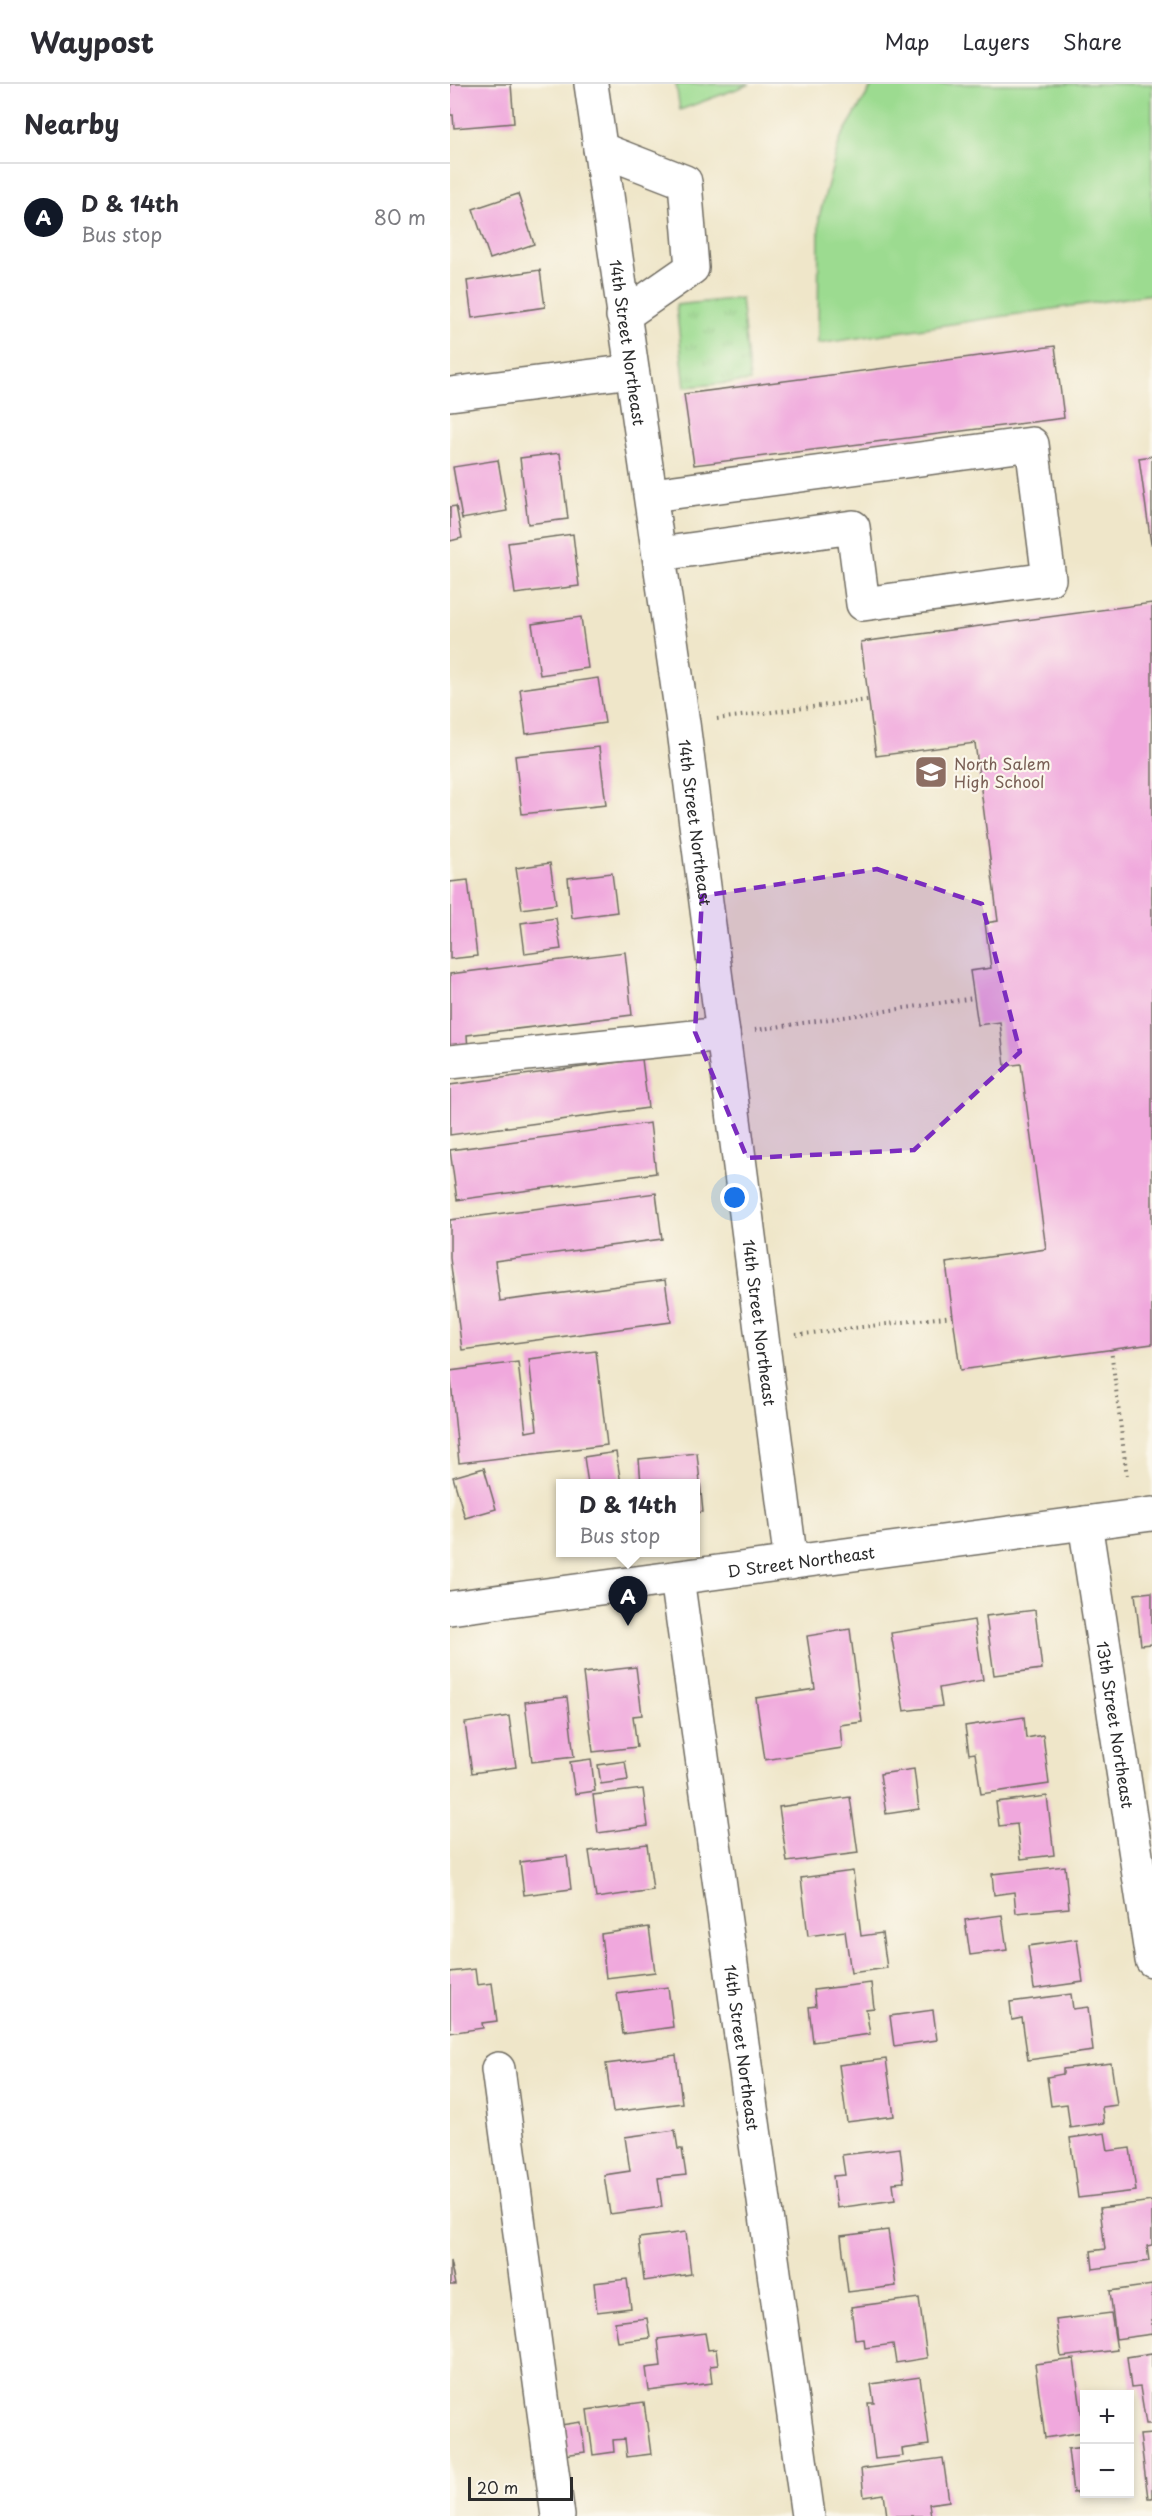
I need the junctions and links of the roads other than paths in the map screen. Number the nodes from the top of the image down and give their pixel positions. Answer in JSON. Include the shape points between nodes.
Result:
{"nodes":[{"id":1,"x":591,"y":84,"type":"edge"},
{"id":2,"x":600,"y":149,"type":"junction"},
{"id":3,"x":623,"y":316,"type":"junction"},
{"id":4,"x":633,"y":371,"type":"junction"},
{"id":5,"x":450,"y":394,"type":"edge"},
{"id":6,"x":652,"y":495,"type":"junction"},
{"id":7,"x":660,"y":554,"type":"junction"},
{"id":8,"x":723,"y":1034,"type":"junction"},
{"id":9,"x":450,"y":1062,"type":"edge"},
{"id":10,"x":1152,"y":1514,"type":"edge"},
{"id":11,"x":1085,"y":1523,"type":"junction"},
{"id":12,"x":791,"y":1563,"type":"junction"},
{"id":13,"x":677,"y":1578,"type":"junction"},
{"id":14,"x":450,"y":1608,"type":"edge"},
{"id":15,"x":1152,"y":1960,"type":"edge"},
{"id":16,"x":498,"y":2069,"type":"dead end"},
{"id":17,"x":558,"y":2516,"type":"edge"},
{"id":18,"x":808,"y":2516,"type":"edge"}],
"edges":[{"from":1,"to":2,"type":"street","name":"14th Street Northeast"},
{"from":2,"to":3,"type":"street","name":"14th Street Northeast"},
{"from":2,"to":3,"type":"street","via":[[685,182],[692,268]]},
{"from":3,"to":4,"type":"street","name":"14th Street Northeast"},
{"from":4,"to":5,"type":"street"},
{"from":4,"to":6,"type":"street","name":"14th Street Northeast"},
{"from":6,"to":7,"type":"street","name":"14th Street Northeast"},
{"from":6,"to":7,"type":"street","via":[[1032,444],[1049,579],[863,604],[853,527]]},
{"from":7,"to":8,"type":"street","name":"14th Street Northeast"},
{"from":8,"to":9,"type":"street"},
{"from":8,"to":12,"type":"street","name":"14th Street Northeast"},
{"from":10,"to":11,"type":"street","name":"D Street Northeast"},
{"from":11,"to":12,"type":"street","name":"D Street Northeast"},
{"from":11,"to":15,"type":"street","name":"13th Street Northeast"},
{"from":12,"to":13,"type":"street","name":"D Street Northeast"},
{"from":13,"to":14,"type":"street","name":"D Street Northeast"},
{"from":13,"to":18,"type":"street","name":"14th Street Northeast"},
{"from":16,"to":17,"type":"street"}]}
